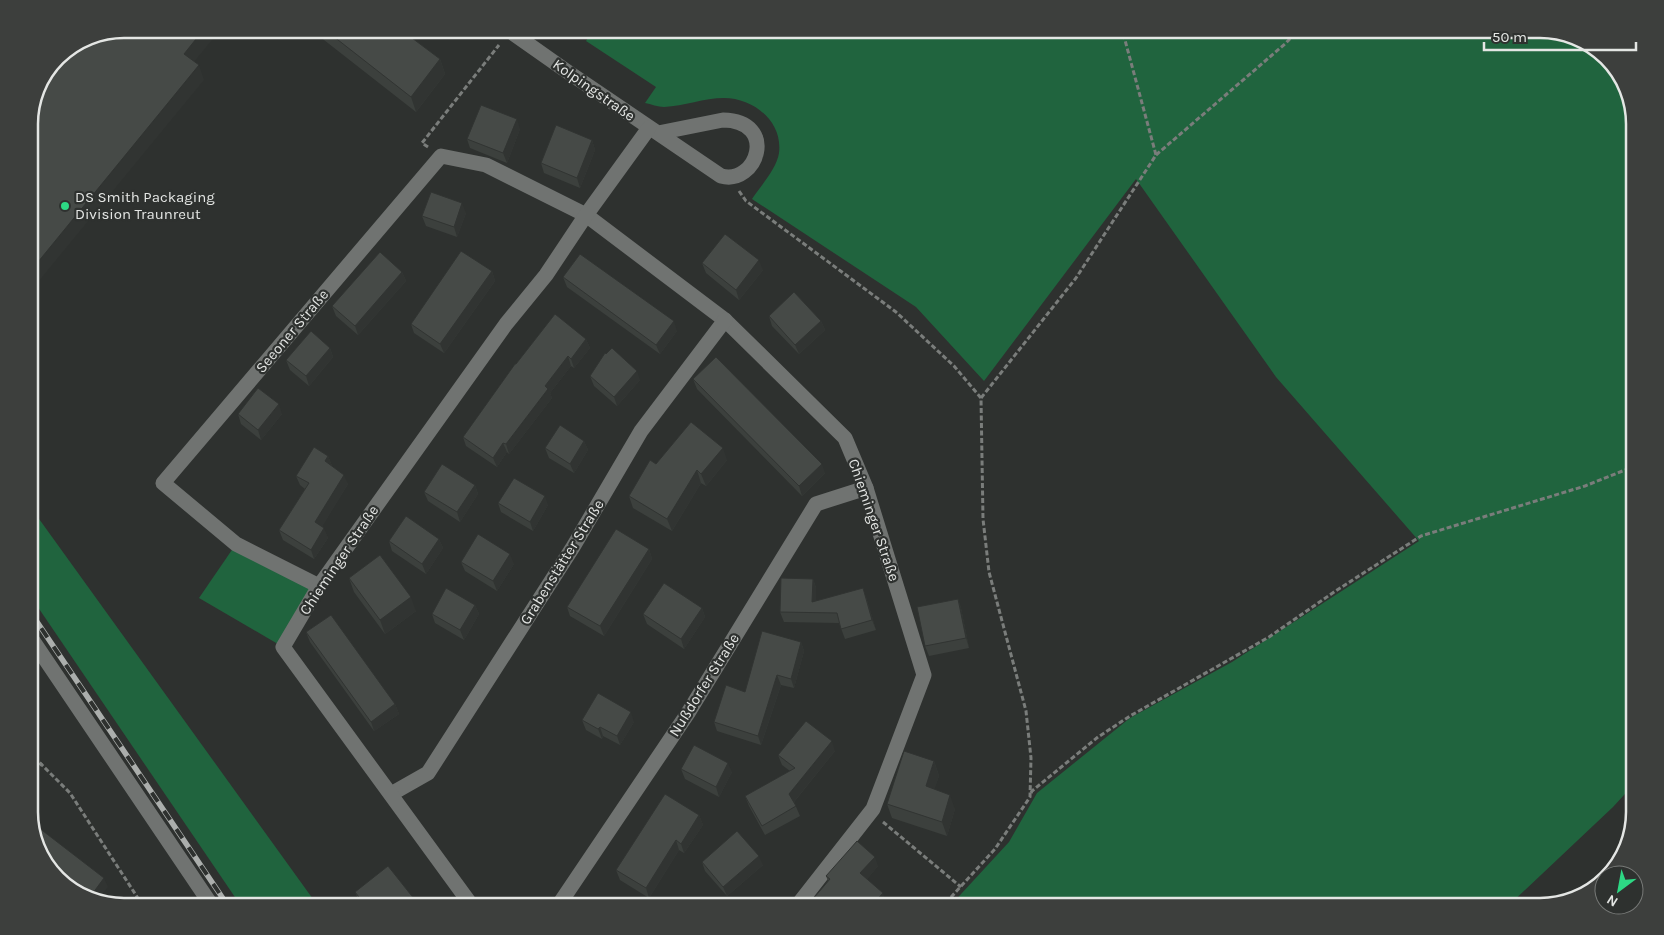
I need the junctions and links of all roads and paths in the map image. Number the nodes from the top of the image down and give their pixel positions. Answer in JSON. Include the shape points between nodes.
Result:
{"nodes":[{"id":1,"x":502,"y":38,"type":"edge"},
{"id":2,"x":519,"y":38,"type":"edge"},
{"id":3,"x":1124,"y":38,"type":"edge"},
{"id":4,"x":1291,"y":38,"type":"edge"},
{"id":5,"x":653,"y":131,"type":"junction"},
{"id":6,"x":1156,"y":154,"type":"junction"},
{"id":7,"x":441,"y":156,"type":"junction"},
{"id":8,"x":730,"y":179,"type":"junction"},
{"id":9,"x":586,"y":216,"type":"junction"},
{"id":10,"x":725,"y":320,"type":"junction"},
{"id":11,"x":981,"y":398,"type":"junction"},
{"id":12,"x":1626,"y":470,"type":"edge"},
{"id":13,"x":866,"y":488,"type":"junction"},
{"id":14,"x":319,"y":586,"type":"junction"},
{"id":15,"x":38,"y":648,"type":"edge"},
{"id":16,"x":38,"y":760,"type":"edge"},
{"id":17,"x":42,"y":763,"type":"junction"},
{"id":18,"x":38,"y":767,"type":"edge"},
{"id":19,"x":390,"y":794,"type":"junction"},
{"id":20,"x":1030,"y":794,"type":"junction"},
{"id":21,"x":870,"y":813,"type":"junction"},
{"id":22,"x":961,"y":887,"type":"junction"},
{"id":23,"x":137,"y":898,"type":"edge"},
{"id":24,"x":207,"y":898,"type":"edge"},
{"id":25,"x":466,"y":898,"type":"edge"},
{"id":26,"x":563,"y":898,"type":"edge"},
{"id":27,"x":803,"y":898,"type":"edge"},
{"id":28,"x":951,"y":898,"type":"edge"}],
"edges":[{"from":1,"to":7,"type":"path","via":[[422,143]]},
{"from":2,"to":5,"type":"street","name":"Kolpingstraße"},
{"from":3,"to":6,"type":"path"},
{"from":4,"to":6,"type":"path"},
{"from":5,"to":8,"type":"street","name":"Kolpingstraße"},
{"from":5,"to":8,"type":"street","via":[[723,120],[743,123],[757,140],[757,151],[746,170]]},
{"from":5,"to":9,"type":"street","name":"Chieminger Straße"},
{"from":6,"to":11,"type":"path","via":[[1076,278]]},
{"from":7,"to":9,"type":"street","via":[[486,166]]},
{"from":7,"to":14,"type":"street","name":"Seeoner Straße","via":[[164,483],[236,544]]},
{"from":8,"to":11,"type":"path","via":[[746,201],[896,312],[954,366]]},
{"from":9,"to":10,"type":"street","name":"Chieminger Straße"},
{"from":9,"to":14,"type":"street","name":"Chieminger Straße"},
{"from":10,"to":13,"type":"street","name":"Chieminger Straße","via":[[845,438]]},
{"from":10,"to":19,"type":"street","name":"Grabenstätter Straße","via":[[641,431],[573,547],[428,773]]},
{"from":11,"to":20,"type":"path","via":[[982,519],[989,572],[1026,711],[1031,758]]},
{"from":12,"to":20,"type":"path","via":[[1585,486],[1421,536],[1269,637],[1098,737]]},
{"from":13,"to":21,"type":"street","name":"Chieminger Straße","via":[[924,675]]},
{"from":13,"to":26,"type":"street","name":"Nußdorfer Straße","via":[[816,504],[688,714]]},
{"from":14,"to":19,"type":"street","name":"Chieminger Straße","via":[[283,647]]},
{"from":15,"to":24,"type":"street"},
{"from":16,"to":17,"type":"path"},
{"from":17,"to":18,"type":"path"},
{"from":17,"to":23,"type":"path","via":[[70,793]]},
{"from":19,"to":25,"type":"street","name":"Chieminger Straße"},
{"from":20,"to":22,"type":"path","via":[[995,849]]},
{"from":21,"to":22,"type":"path"},
{"from":21,"to":27,"type":"street","name":"Chieminger Straße"},
{"from":22,"to":28,"type":"path"}]}
